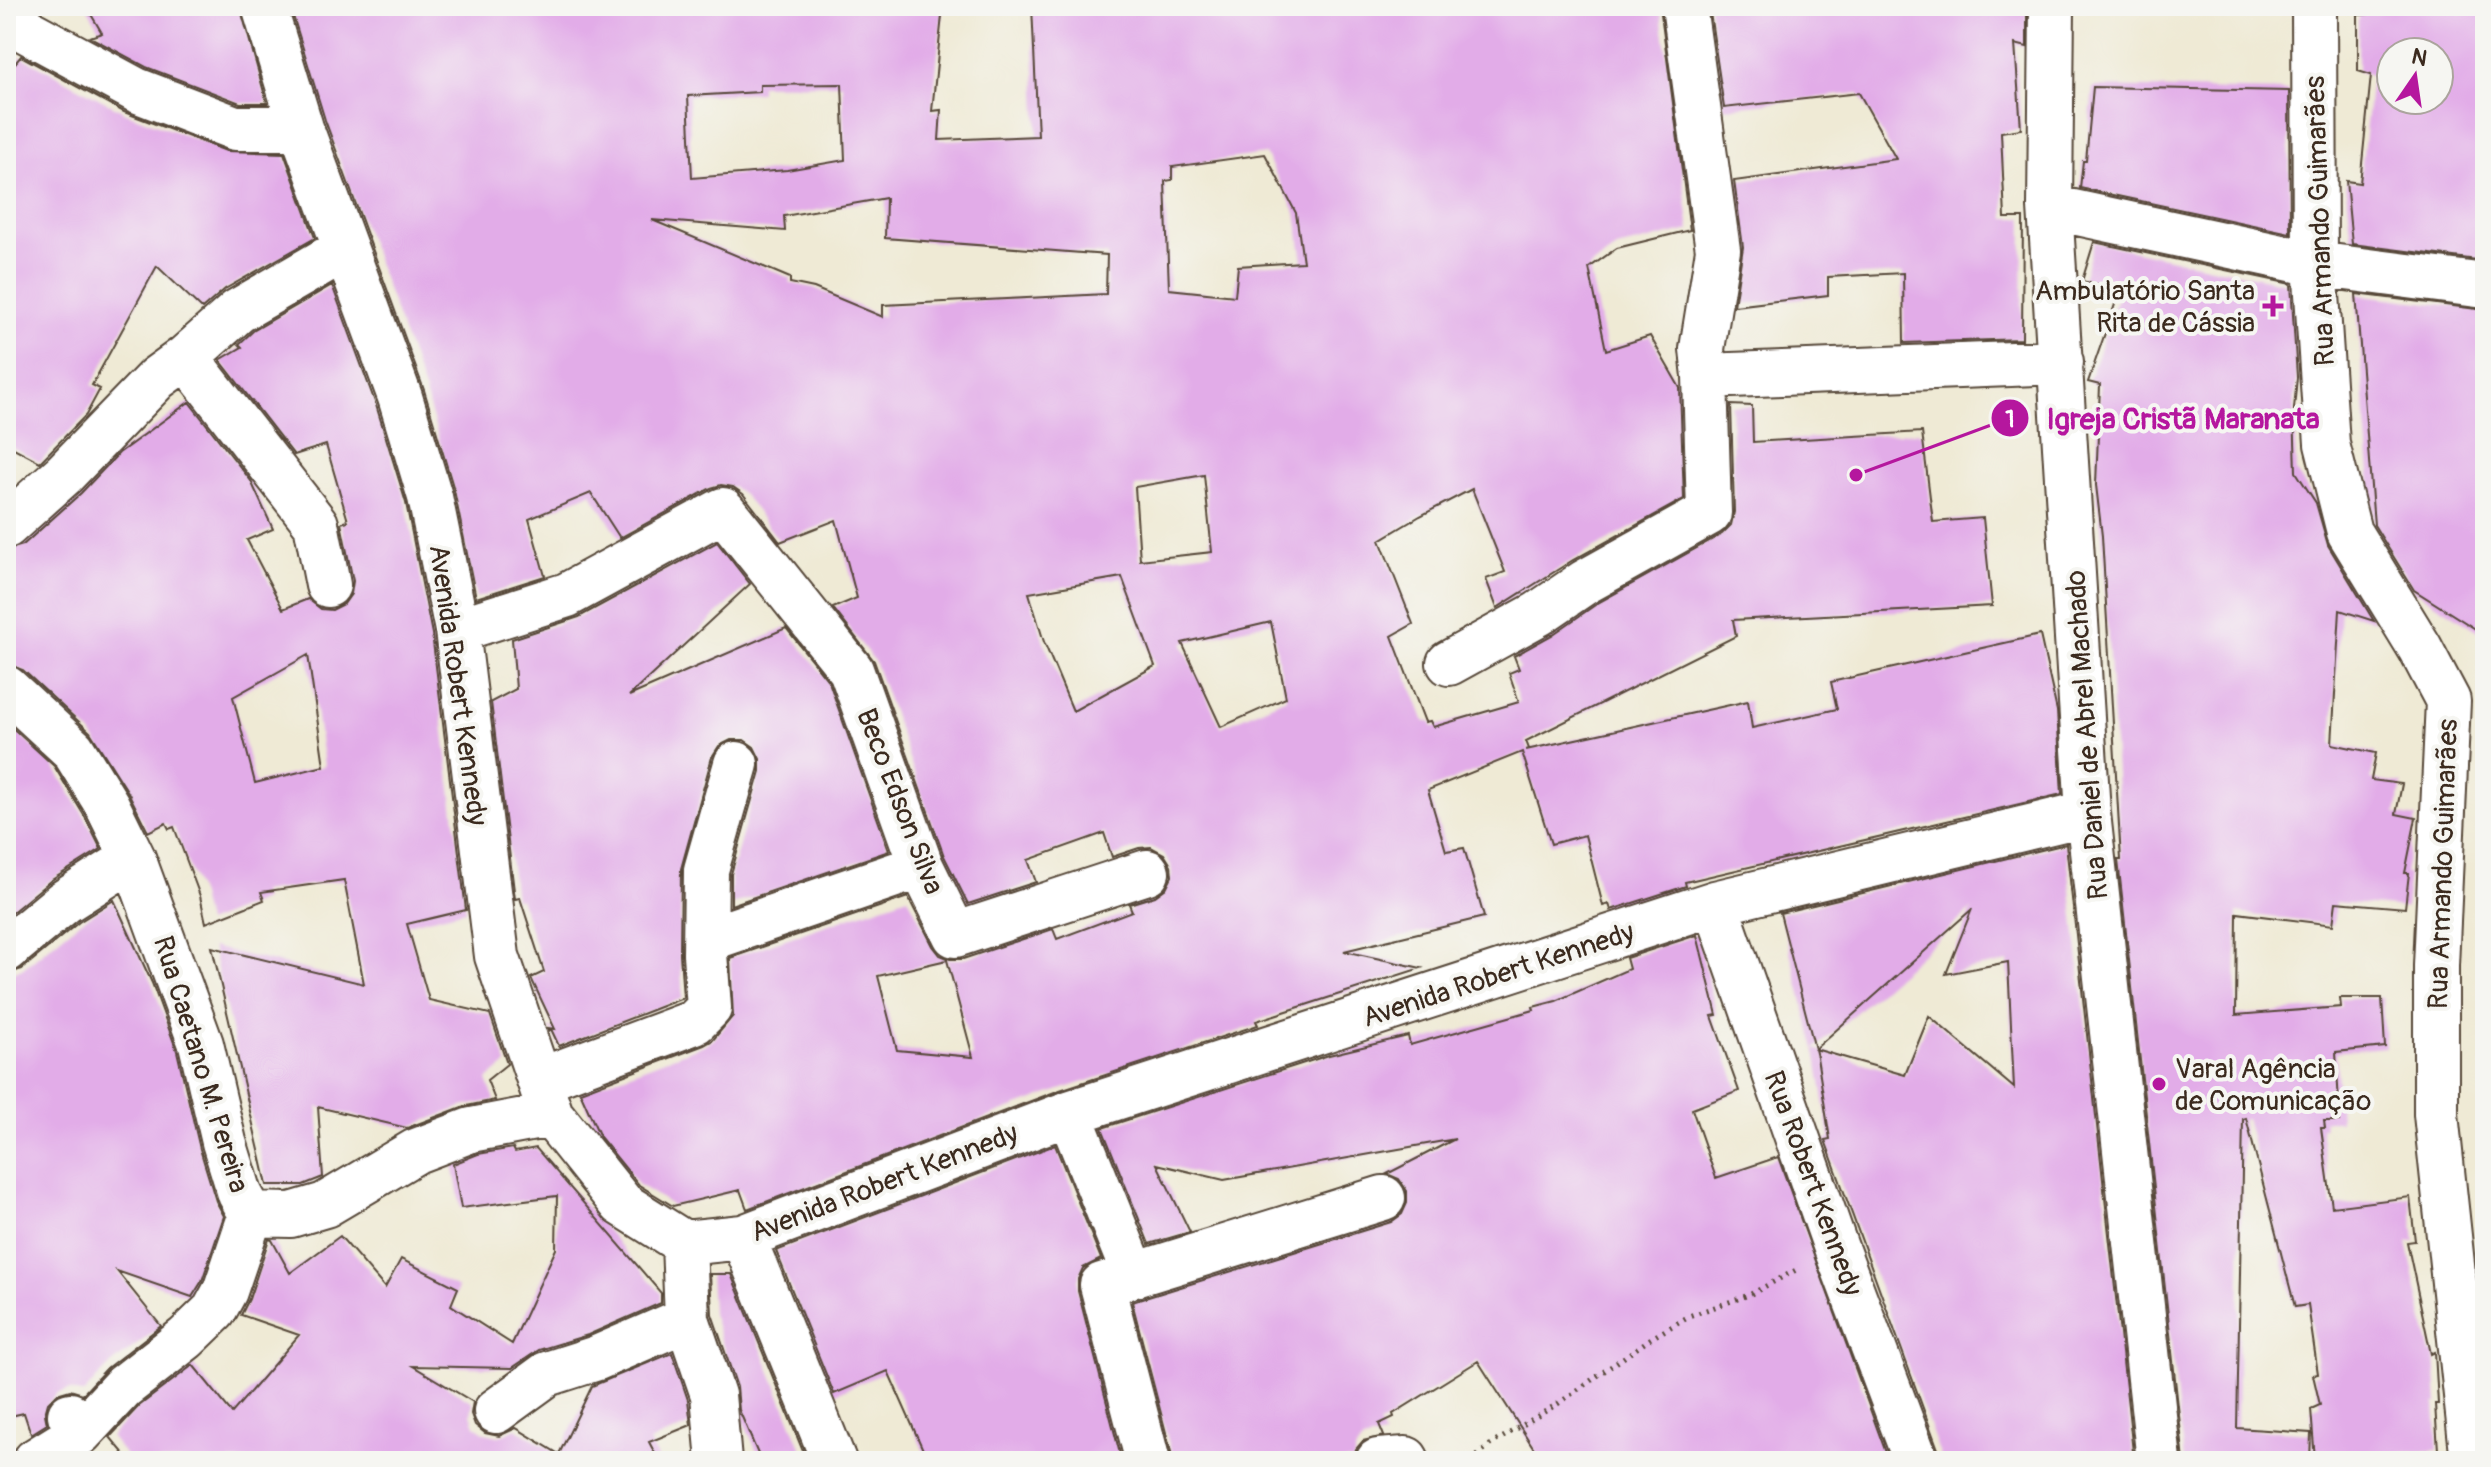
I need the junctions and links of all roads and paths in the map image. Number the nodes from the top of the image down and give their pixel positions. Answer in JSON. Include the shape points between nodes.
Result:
{"nodes":[{"id":1,"x":264,"y":6,"type":"edge"},
{"id":2,"x":1684,"y":6,"type":"edge"},
{"id":3,"x":2052,"y":6,"type":"edge"},
{"id":4,"x":2314,"y":6,"type":"edge"},
{"id":5,"x":14,"y":23,"type":"edge"},
{"id":6,"x":301,"y":128,"type":"junction"},
{"id":7,"x":2050,"y":207,"type":"junction"},
{"id":8,"x":345,"y":249,"type":"junction"},
{"id":9,"x":2315,"y":264,"type":"junction"},
{"id":10,"x":2485,"y":286,"type":"edge"},
{"id":11,"x":186,"y":357,"type":"junction"},
{"id":12,"x":2061,"y":362,"type":"junction"},
{"id":13,"x":1705,"y":376,"type":"junction"},
{"id":14,"x":6,"y":526,"type":"edge"},
{"id":15,"x":328,"y":585,"type":"dead end"},
{"id":16,"x":457,"y":630,"type":"junction"},
{"id":17,"x":1449,"y":663,"type":"dead end"},
{"id":18,"x":6,"y":688,"type":"edge"},
{"id":19,"x":736,"y":764,"type":"dead end"},
{"id":20,"x":2088,"y":813,"type":"junction"},
{"id":21,"x":133,"y":858,"type":"junction"},
{"id":22,"x":921,"y":866,"type":"junction"},
{"id":23,"x":1147,"y":872,"type":"dead end"},
{"id":24,"x":1715,"y":903,"type":"junction"},
{"id":25,"x":706,"y":940,"type":"junction"},
{"id":26,"x":6,"y":950,"type":"edge"},
{"id":27,"x":546,"y":1098,"type":"junction"},
{"id":28,"x":1069,"y":1113,"type":"junction"},
{"id":29,"x":1383,"y":1198,"type":"dead end"},
{"id":30,"x":251,"y":1214,"type":"junction"},
{"id":31,"x":743,"y":1237,"type":"junction"},
{"id":32,"x":684,"y":1243,"type":"junction"},
{"id":33,"x":1836,"y":1248,"type":"junction"},
{"id":34,"x":1118,"y":1280,"type":"junction"},
{"id":35,"x":687,"y":1319,"type":"junction"},
{"id":36,"x":496,"y":1411,"type":"dead end"},
{"id":37,"x":1147,"y":1460,"type":"edge"},
{"id":38,"x":35,"y":1461,"type":"edge"},
{"id":39,"x":719,"y":1461,"type":"edge"},
{"id":40,"x":834,"y":1461,"type":"edge"},
{"id":41,"x":1378,"y":1461,"type":"edge"},
{"id":42,"x":1407,"y":1461,"type":"edge"},
{"id":43,"x":1471,"y":1461,"type":"edge"},
{"id":44,"x":1916,"y":1461,"type":"edge"},
{"id":45,"x":2159,"y":1461,"type":"edge"},
{"id":46,"x":2473,"y":1461,"type":"edge"}],
"edges":[{"from":1,"to":6,"type":"street","name":"Avenida Robert Kennedy"},
{"from":2,"to":13,"type":"street","via":[[1718,250],[1704,324]]},
{"from":3,"to":7,"type":"street","name":"Rua Daniel de Abrel Machado"},
{"from":4,"to":9,"type":"street","name":"Rua Armando Guimarães"},
{"from":5,"to":6,"type":"street","via":[[136,90],[235,128]]},
{"from":6,"to":8,"type":"street","name":"Avenida Robert Kennedy"},
{"from":7,"to":9,"type":"street"},
{"from":7,"to":12,"type":"street","name":"Rua Daniel de Abrel Machado"},
{"from":8,"to":11,"type":"street","via":[[238,311]]},
{"from":8,"to":16,"type":"street","name":"Avenida Robert Kennedy","via":[[400,397],[430,497]]},
{"from":9,"to":10,"type":"street"},
{"from":9,"to":46,"type":"street","name":"Rua Armando Guimarães","via":[[2327,444],[2349,532],[2448,701],[2436,966],[2436,1114]]},
{"from":11,"to":14,"type":"street","via":[[157,378]]},
{"from":11,"to":15,"type":"street","via":[[316,524]]},
{"from":12,"to":13,"type":"street"},
{"from":12,"to":20,"type":"street","name":"Rua Daniel de Abrel Machado"},
{"from":13,"to":17,"type":"street","via":[[1709,513]]},
{"from":16,"to":22,"type":"street","name":"Beco Edson Silva","via":[[567,595],[723,510],[851,670]]},
{"from":16,"to":27,"type":"street","name":"Avenida Robert Kennedy","via":[[497,956]]},
{"from":18,"to":21,"type":"street","name":"Rua Caetano M. Pereira","via":[[73,750]]},
{"from":19,"to":25,"type":"street","name":"Rua Caetano M. Pereira","via":[[706,870]]},
{"from":20,"to":24,"type":"street","name":"Avenida Robert Kennedy"},
{"from":20,"to":45,"type":"street","name":"Rua Daniel de Abrel Machado"},
{"from":21,"to":26,"type":"street","via":[[64,902]]},
{"from":21,"to":30,"type":"street","name":"Rua Caetano M. Pereira","via":[[201,1044],[224,1142]]},
{"from":22,"to":23,"type":"street","name":"Beco Edson Silva","via":[[955,935]]},
{"from":22,"to":25,"type":"street"},
{"from":24,"to":28,"type":"street","name":"Avenida Robert Kennedy"},
{"from":24,"to":33,"type":"street","name":"Rua Robert Kennedy"},
{"from":25,"to":27,"type":"street","name":"Rua Caetano M. Pereira","via":[[709,1008],[695,1022]]},
{"from":27,"to":30,"type":"street","name":"Rua Caetano M. Pereira","via":[[416,1151],[325,1205],[291,1215]]},
{"from":27,"to":32,"type":"street","name":"Avenida Robert Kennedy","via":[[622,1204]]},
{"from":28,"to":31,"type":"street","name":"Avenida Robert Kennedy"},
{"from":28,"to":34,"type":"street"},
{"from":29,"to":34,"type":"street"},
{"from":30,"to":38,"type":"street","via":[[214,1311]]},
{"from":31,"to":32,"type":"street","name":"Avenida Robert Kennedy"},
{"from":31,"to":40,"type":"street"},
{"from":32,"to":35,"type":"street"},
{"from":33,"to":43,"type":"path","via":[[1749,1295],[1689,1316]]},
{"from":33,"to":44,"type":"street","name":"Rua Robert Kennedy"},
{"from":34,"to":37,"type":"street"},
{"from":35,"to":36,"type":"street","via":[[547,1374]]},
{"from":35,"to":39,"type":"street","via":[[713,1395]]},
{"from":41,"to":42,"type":"street"}]}
